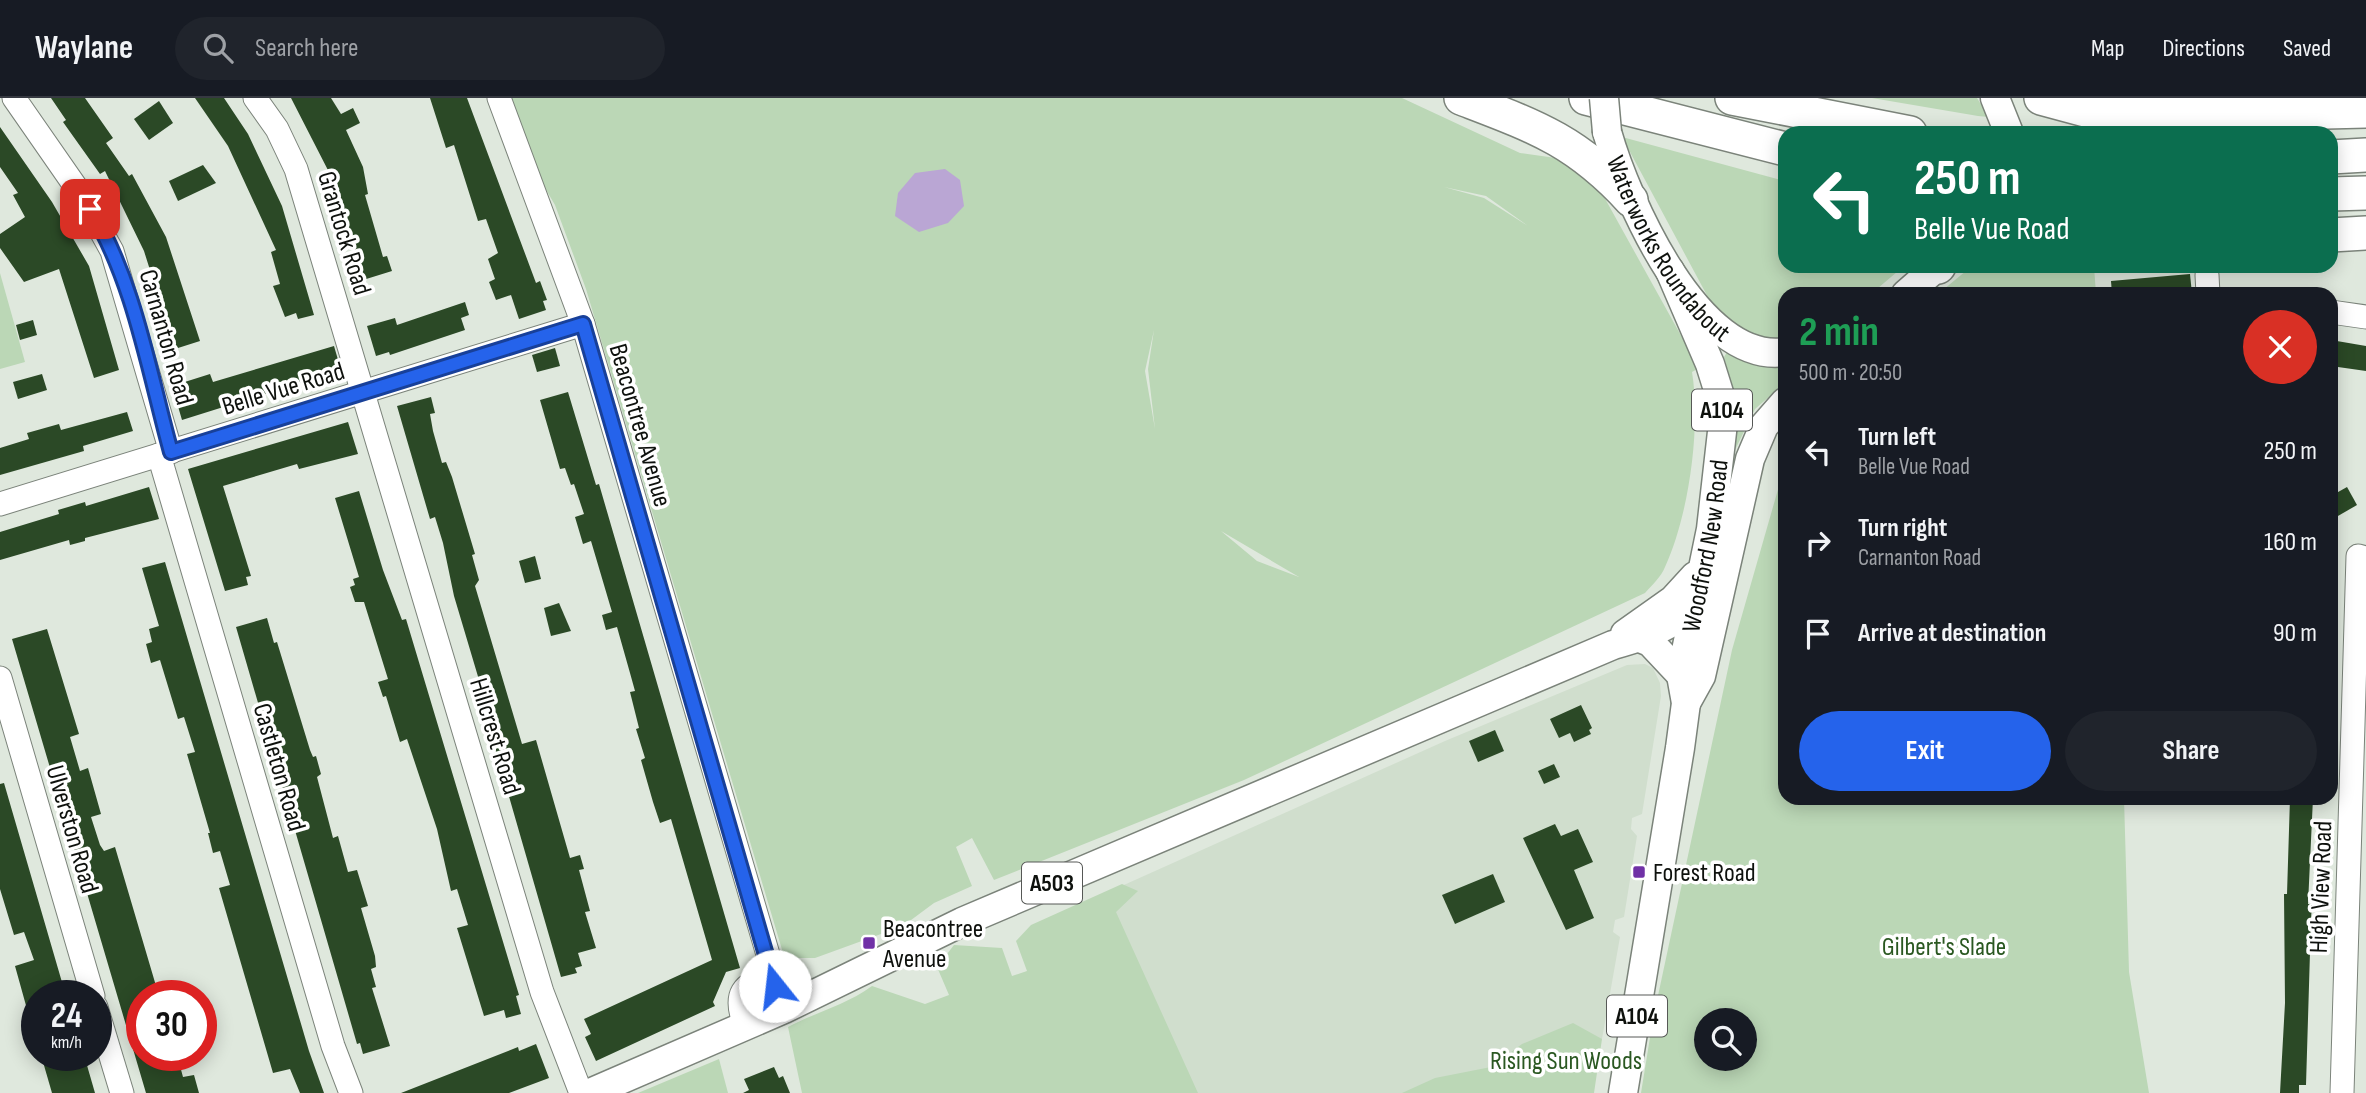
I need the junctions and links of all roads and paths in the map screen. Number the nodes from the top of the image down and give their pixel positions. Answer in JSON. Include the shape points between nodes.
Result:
{"nodes":[{"id":1,"x":13,"y":98,"type":"edge"},
{"id":2,"x":255,"y":98,"type":"edge"},
{"id":3,"x":499,"y":98,"type":"edge"},
{"id":4,"x":1461,"y":98,"type":"edge"},
{"id":5,"x":1586,"y":98,"type":"edge"},
{"id":6,"x":1604,"y":98,"type":"edge"},
{"id":7,"x":1732,"y":98,"type":"edge"},
{"id":8,"x":2041,"y":98,"type":"edge"},
{"id":9,"x":2366,"y":111,"type":"edge"},
{"id":10,"x":1874,"y":126,"type":"edge"},
{"id":11,"x":1778,"y":148,"type":"edge"},
{"id":12,"x":2366,"y":155,"type":"edge"},
{"id":13,"x":2338,"y":157,"type":"edge"},
{"id":14,"x":2366,"y":193,"type":"edge"},
{"id":15,"x":2338,"y":194,"type":"edge"},
{"id":16,"x":1631,"y":200,"type":"junction"},
{"id":17,"x":2366,"y":233,"type":"edge"},
{"id":18,"x":2338,"y":234,"type":"edge"},
{"id":19,"x":1670,"y":271,"type":"junction"},
{"id":20,"x":1930,"y":273,"type":"edge"},
{"id":21,"x":1914,"y":287,"type":"edge"},
{"id":22,"x":2338,"y":313,"type":"edge"},
{"id":23,"x":2366,"y":317,"type":"edge"},
{"id":24,"x":583,"y":324,"type":"junction"},
{"id":25,"x":1778,"y":351,"type":"edge"},
{"id":26,"x":365,"y":393,"type":"junction"},
{"id":27,"x":1778,"y":410,"type":"edge"},
{"id":28,"x":165,"y":454,"type":"junction"},
{"id":29,"x":0,"y":504,"type":"edge"},
{"id":30,"x":2362,"y":557,"type":"edge"},
{"id":31,"x":1714,"y":569,"type":"junction"},
{"id":32,"x":1697,"y":603,"type":"junction"},
{"id":33,"x":1640,"y":638,"type":"junction"},
{"id":34,"x":1613,"y":645,"type":"junction"},
{"id":35,"x":1681,"y":675,"type":"junction"},
{"id":36,"x":0,"y":678,"type":"edge"},
{"id":37,"x":1686,"y":703,"type":"junction"},
{"id":38,"x":772,"y":974,"type":"junction"},
{"id":39,"x":88,"y":980,"type":"edge"},
{"id":40,"x":784,"y":1009,"type":"junction"},
{"id":41,"x":746,"y":1025,"type":"junction"},
{"id":42,"x":112,"y":1060,"type":"edge"},
{"id":43,"x":122,"y":1093,"type":"edge"},
{"id":44,"x":351,"y":1093,"type":"edge"},
{"id":45,"x":581,"y":1093,"type":"edge"},
{"id":46,"x":590,"y":1093,"type":"edge"},
{"id":47,"x":1623,"y":1093,"type":"edge"},
{"id":48,"x":2342,"y":1093,"type":"edge"}],
"edges":[{"from":1,"to":28,"type":"street","name":"Carnanton Road","via":[[80,193],[112,251]]},
{"from":2,"to":26,"type":"street","name":"Grantock Road","via":[[296,169]]},
{"from":3,"to":24,"type":"street","name":"Beacontree Avenue"},
{"from":4,"to":16,"type":"highway","via":[[1549,133],[1584,154]]},
{"from":5,"to":11,"type":"highway"},
{"from":6,"to":16,"type":"main road","name":"Waterworks Roundabout","bridge":true,"via":[[1607,132]]},
{"from":7,"to":10,"type":"highway"},
{"from":8,"to":9,"type":"highway","via":[[2093,111]]},
{"from":12,"to":13,"type":"highway"},
{"from":14,"to":15,"type":"highway"},
{"from":16,"to":19,"type":"main road","name":"Waterworks Roundabout"},
{"from":17,"to":18,"type":"highway"},
{"from":19,"to":25,"type":"main road","name":"Waterworks Roundabout","via":[[1719,331],[1755,349]]},
{"from":19,"to":31,"type":"main road","name":"Woodford New Road","number":"A104","via":[[1720,396],[1723,423]]},
{"from":20,"to":21,"type":"main road"},
{"from":22,"to":23,"type":"street"},
{"from":24,"to":26,"type":"street","name":"Belle Vue Road"},
{"from":24,"to":38,"type":"street","name":"Beacontree Avenue"},
{"from":26,"to":28,"type":"street","name":"Belle Vue Road"},
{"from":26,"to":45,"type":"street","name":"Hillcrest Road","via":[[542,992]]},
{"from":27,"to":31,"type":"main road","name":"Woodford New Road","number":"A104","via":[[1756,442]]},
{"from":28,"to":29,"type":"street","name":"Belle Vue Road"},
{"from":28,"to":44,"type":"street","name":"Castleton Road","via":[[333,1046]]},
{"from":30,"to":48,"type":"street","name":"High View Road"},
{"from":31,"to":32,"type":"main road","number":"A503"},
{"from":31,"to":34,"type":"main road","number":"A503"},
{"from":31,"to":37,"type":"main road","name":"Woodford New Road","number":"A104","via":[[1701,676]]},
{"from":32,"to":33,"type":"main road","number":"A503","via":[[1665,629]]},
{"from":32,"to":35,"type":"main road","name":"Woodford New Road","number":"A104"},
{"from":33,"to":34,"type":"main road","number":"A503"},
{"from":33,"to":35,"type":"main road"},
{"from":34,"to":40,"type":"main road","number":"A503","via":[[962,922]]},
{"from":35,"to":37,"type":"main road","name":"Woodford New Road","number":"A104"},
{"from":36,"to":39,"type":"street","name":"Ulverston Road"},
{"from":37,"to":47,"type":"main road","name":"Woodford New Road","number":"A104"},
{"from":38,"to":40,"type":"street","name":"Beacontree Avenue"},
{"from":38,"to":41,"type":"street","via":[[743,990],[739,1005]]},
{"from":40,"to":41,"type":"main road","number":"A503"},
{"from":41,"to":46,"type":"main road","number":"A503"},
{"from":42,"to":43,"type":"street"}]}
